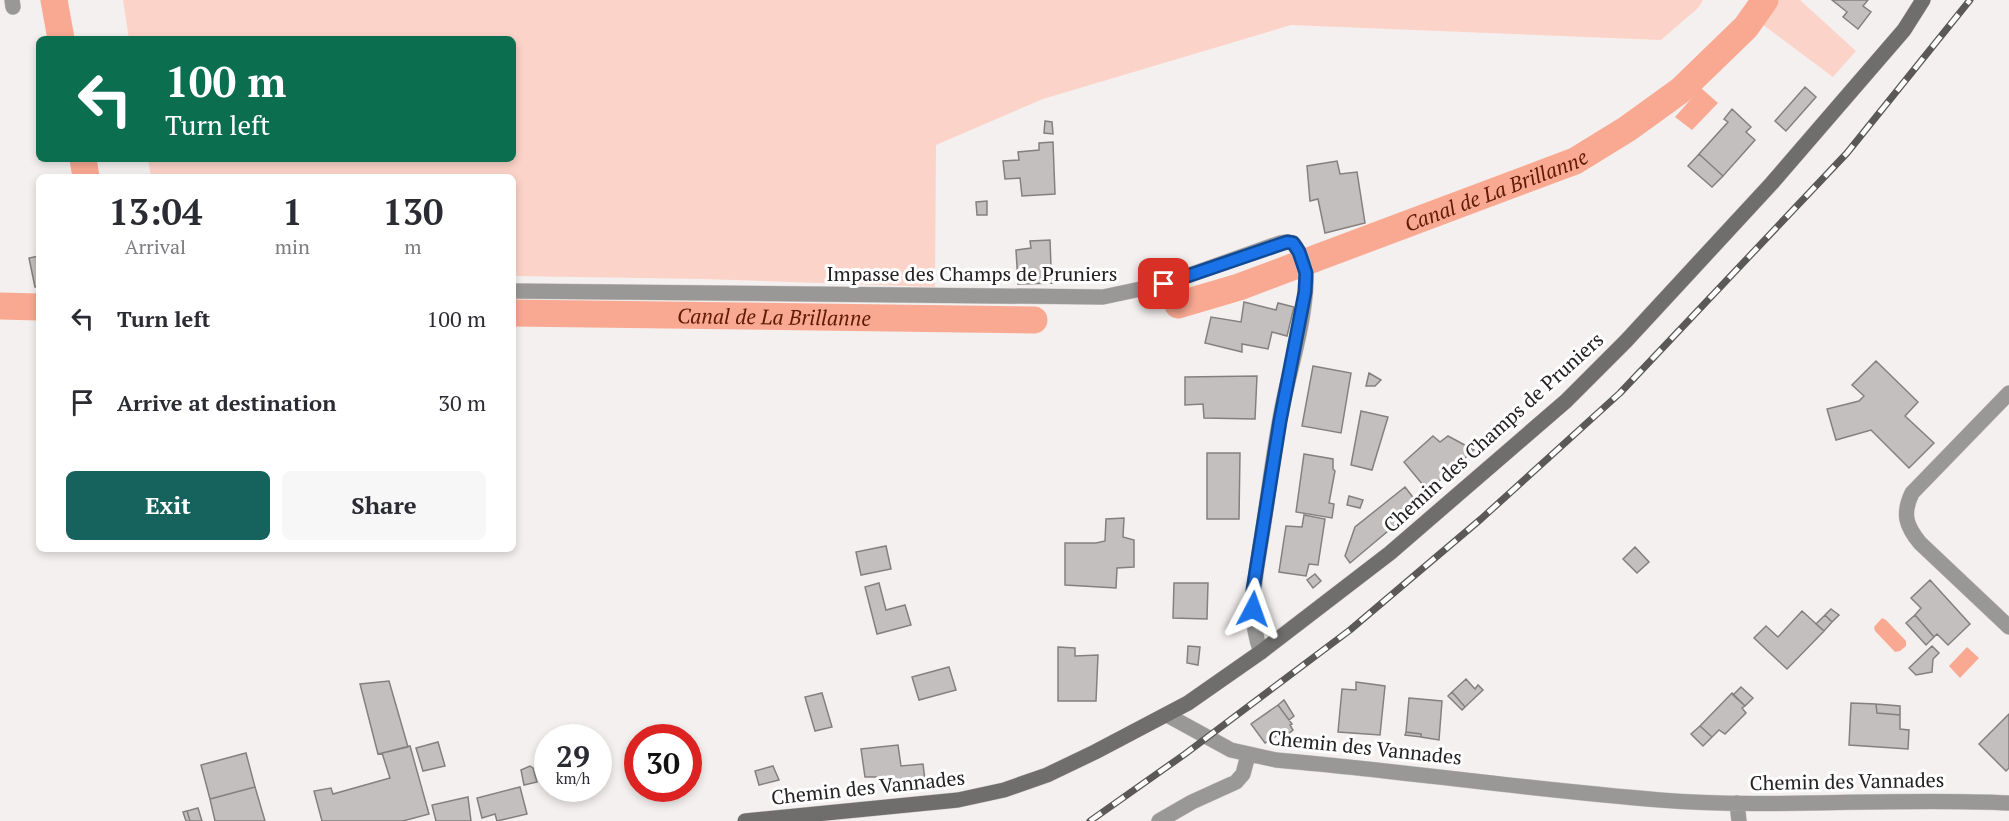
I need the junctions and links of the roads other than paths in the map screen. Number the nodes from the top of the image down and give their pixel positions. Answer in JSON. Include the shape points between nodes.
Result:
{"nodes":[{"id":1,"x":1923,"y":0,"type":"edge"},
{"id":2,"x":516,"y":291,"type":"edge"},
{"id":3,"x":2009,"y":393,"type":"edge"},
{"id":4,"x":2009,"y":627,"type":"edge"},
{"id":5,"x":1261,"y":652,"type":"junction"},
{"id":6,"x":1167,"y":715,"type":"junction"},
{"id":7,"x":1248,"y":755,"type":"junction"},
{"id":8,"x":1737,"y":803,"type":"junction"},
{"id":9,"x":2009,"y":803,"type":"edge"},
{"id":10,"x":745,"y":821,"type":"edge"},
{"id":11,"x":1159,"y":821,"type":"edge"},
{"id":12,"x":1739,"y":821,"type":"edge"}],
"edges":[{"from":1,"to":5,"type":"street","name":"Chemin des Champs de Pruniers","via":[[1904,30],[1772,183],[1574,393],[1390,553]]},
{"from":2,"to":5,"type":"street","name":"Impasse des Champs de Pruniers","via":[[1103,297],[1164,284],[1293,243],[1306,273],[1304,306],[1280,421],[1253,590],[1253,623]]},
{"from":3,"to":4,"type":"street","via":[[1912,494],[1907,518],[1910,531],[1920,543]]},
{"from":5,"to":6,"type":"street","name":"Chemin des Champs de Pruniers"},
{"from":6,"to":7,"type":"street","name":"Chemin des Vannades","via":[[1231,750]]},
{"from":6,"to":10,"type":"street","name":"Chemin des Vannades","via":[[1047,775],[1004,790],[980,796]]},
{"from":7,"to":8,"type":"street","name":"Chemin des Vannades","via":[[1660,800]]},
{"from":7,"to":11,"type":"street","via":[[1243,774],[1236,782]]},
{"from":8,"to":9,"type":"street","name":"Chemin des Vannades"},
{"from":8,"to":12,"type":"street"}]}
